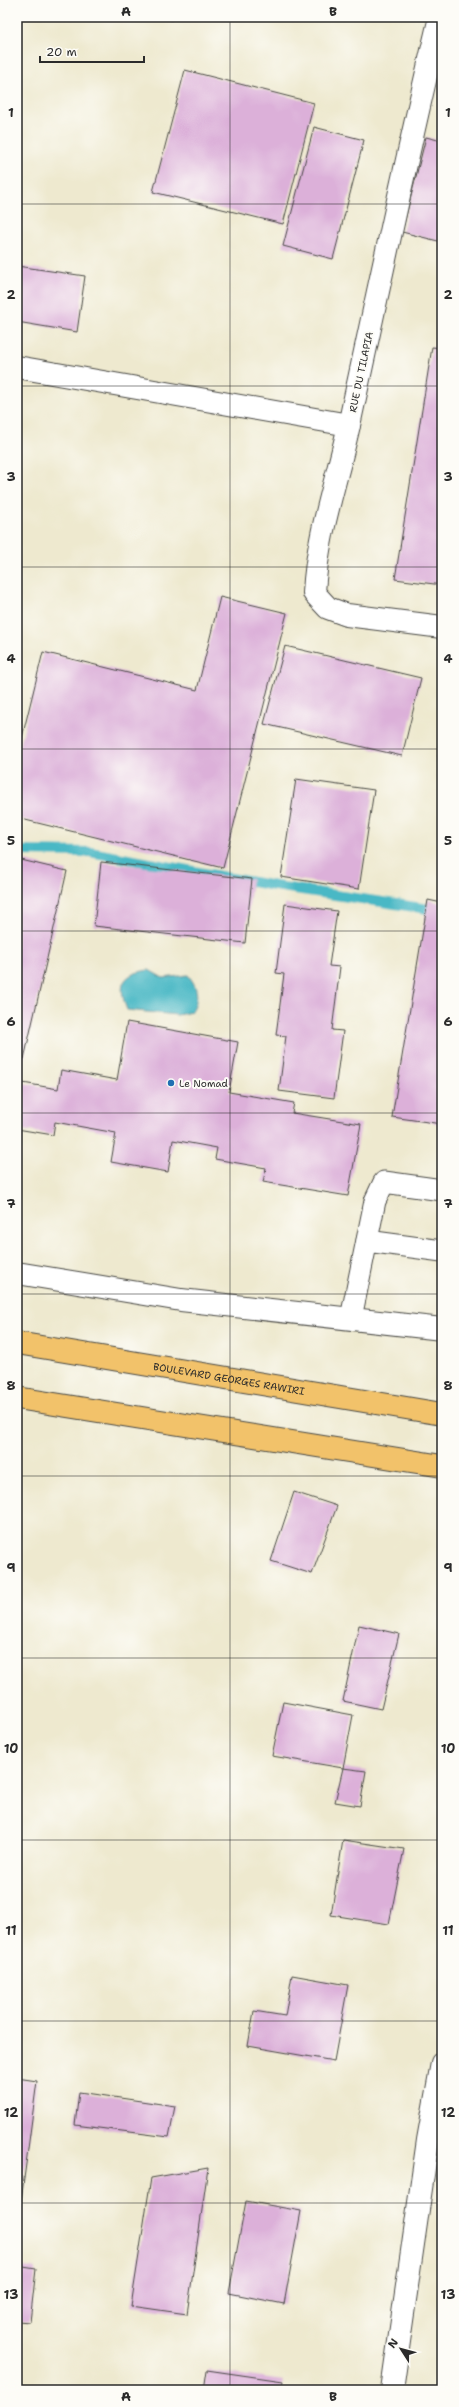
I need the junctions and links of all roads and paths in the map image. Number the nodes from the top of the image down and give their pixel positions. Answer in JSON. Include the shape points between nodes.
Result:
{"nodes":[{"id":1,"x":440,"y":17,"type":"edge"},
{"id":2,"x":17,"y":367,"type":"edge"},
{"id":3,"x":349,"y":425,"type":"junction"},
{"id":4,"x":442,"y":627,"type":"edge"},
{"id":5,"x":442,"y":1190,"type":"edge"},
{"id":6,"x":367,"y":1241,"type":"junction"},
{"id":7,"x":442,"y":1251,"type":"edge"},
{"id":8,"x":17,"y":1273,"type":"edge"},
{"id":9,"x":351,"y":1318,"type":"junction"},
{"id":10,"x":442,"y":1329,"type":"edge"},
{"id":11,"x":17,"y":1343,"type":"edge"},
{"id":12,"x":17,"y":1398,"type":"edge"},
{"id":13,"x":442,"y":1414,"type":"edge"},
{"id":14,"x":442,"y":1466,"type":"edge"},
{"id":15,"x":442,"y":2063,"type":"edge"},
{"id":16,"x":435,"y":2141,"type":"edge"},
{"id":17,"x":392,"y":2390,"type":"edge"}],
"edges":[{"from":1,"to":3,"type":"street","name":"RUE DU TILAPIA"},
{"from":2,"to":3,"type":"street"},
{"from":3,"to":4,"type":"street","name":"RUE DU TILAPIA","via":[[315,568],[314,593],[328,608],[347,615]]},
{"from":5,"to":6,"type":"lane","via":[[384,1182],[375,1201]]},
{"from":6,"to":7,"type":"lane"},
{"from":6,"to":9,"type":"lane"},
{"from":8,"to":9,"type":"street","via":[[182,1300]]},
{"from":9,"to":10,"type":"street"},
{"from":11,"to":13,"type":"main road","name":"BOULEVARD GEORGES RAWIRI"},
{"from":12,"to":14,"type":"main road"},
{"from":15,"to":16,"type":"street"},
{"from":16,"to":17,"type":"street"}]}
